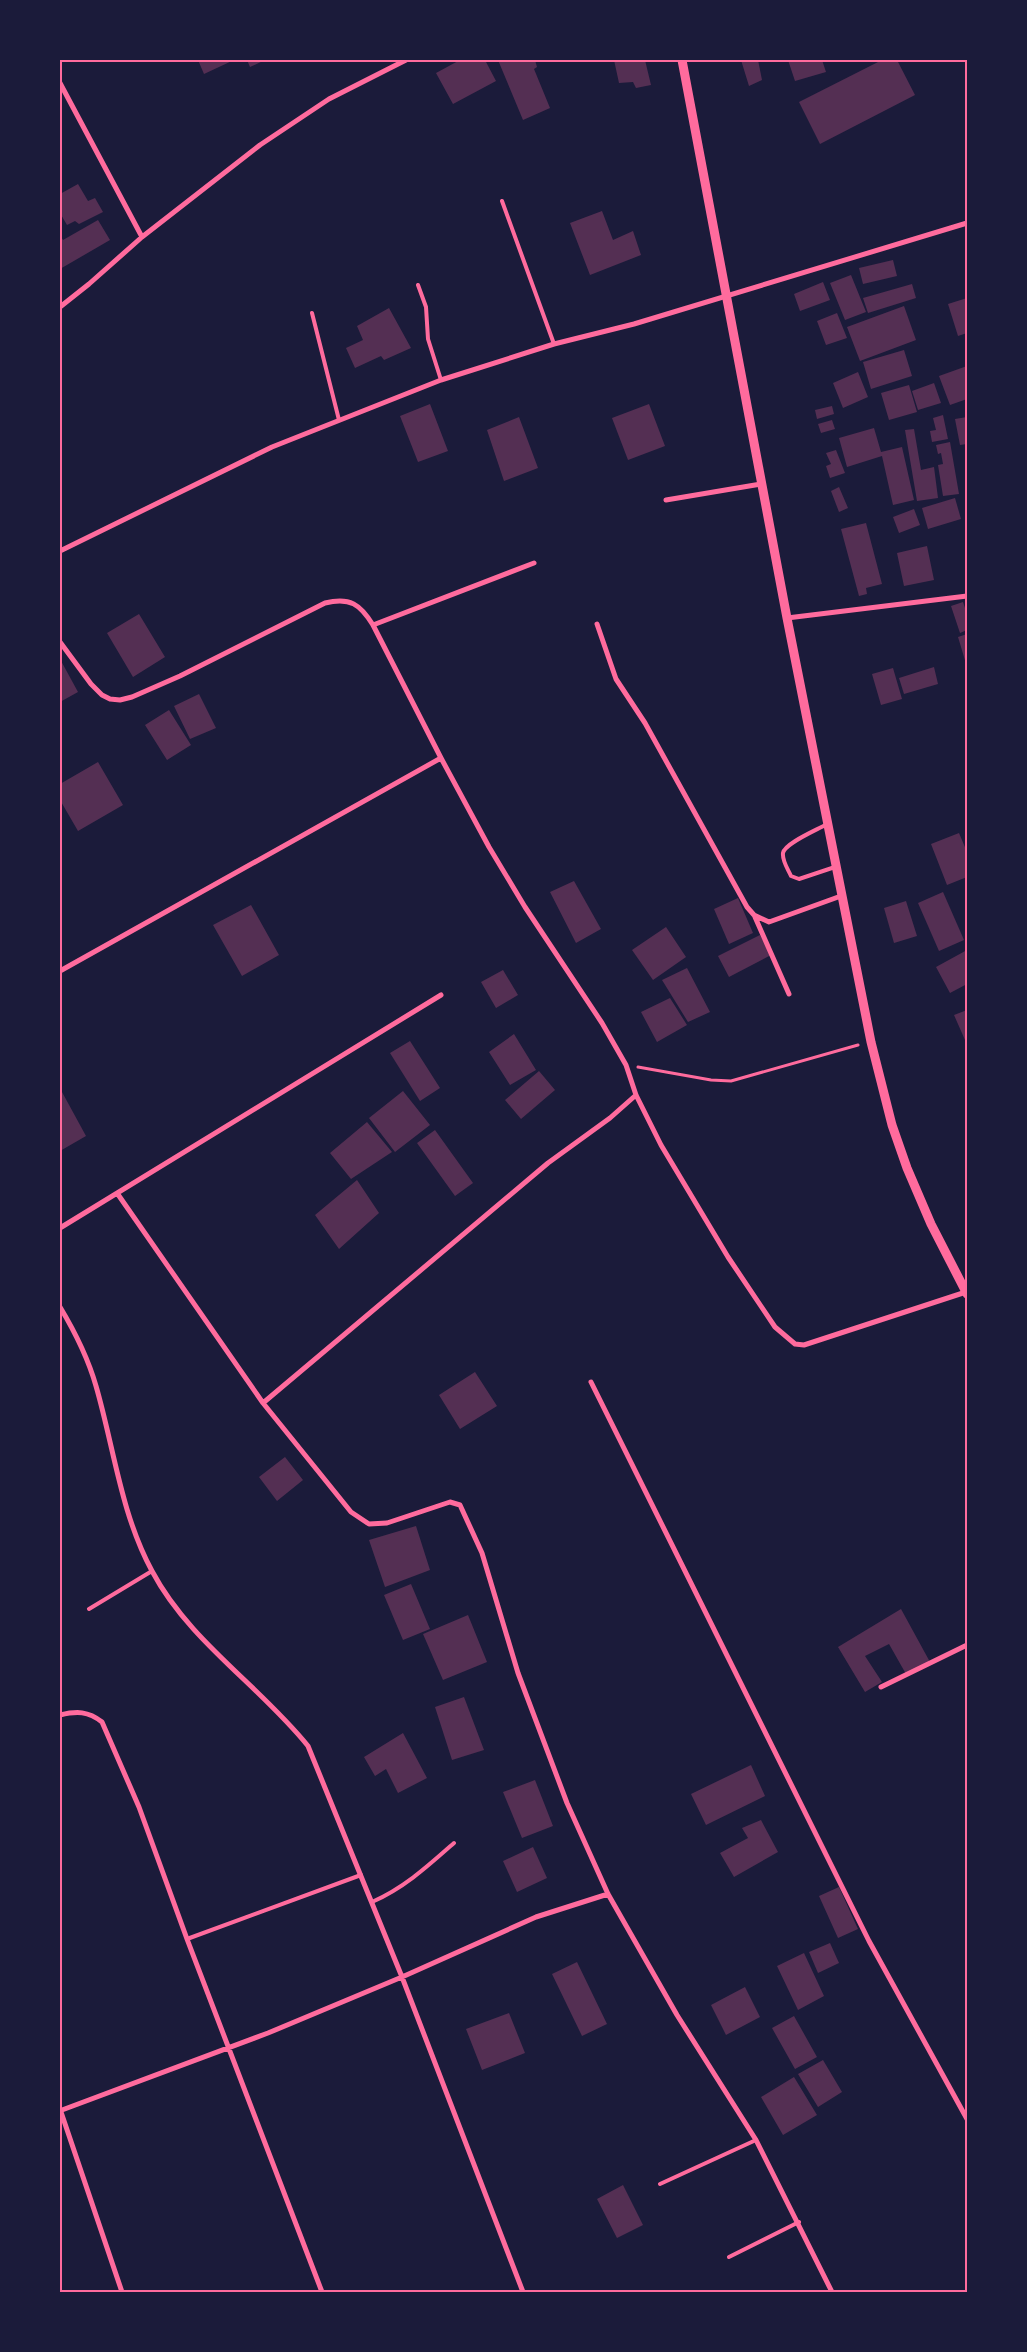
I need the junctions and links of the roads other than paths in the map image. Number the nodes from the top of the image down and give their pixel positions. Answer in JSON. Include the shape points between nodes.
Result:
{"nodes":[{"id":1,"x":406,"y":60,"type":"edge"},
{"id":2,"x":682,"y":60,"type":"edge"},
{"id":3,"x":60,"y":83,"type":"edge"},
{"id":4,"x":502,"y":201,"type":"dead end"},
{"id":5,"x":967,"y":223,"type":"edge"},
{"id":6,"x":142,"y":237,"type":"junction"},
{"id":7,"x":418,"y":286,"type":"dead end"},
{"id":8,"x":727,"y":296,"type":"junction"},
{"id":9,"x":60,"y":307,"type":"edge"},
{"id":10,"x":312,"y":313,"type":"dead end"},
{"id":11,"x":554,"y":344,"type":"junction"},
{"id":12,"x":440,"y":380,"type":"junction"},
{"id":13,"x":339,"y":420,"type":"junction"},
{"id":14,"x":762,"y":484,"type":"junction"},
{"id":15,"x":666,"y":500,"type":"dead end"},
{"id":16,"x":60,"y":550,"type":"edge"},
{"id":17,"x":534,"y":563,"type":"dead end"},
{"id":18,"x":967,"y":596,"type":"edge"},
{"id":19,"x":787,"y":618,"type":"junction"},
{"id":20,"x":597,"y":624,"type":"dead end"},
{"id":21,"x":373,"y":625,"type":"junction"},
{"id":22,"x":60,"y":642,"type":"edge"},
{"id":23,"x":441,"y":758,"type":"junction"},
{"id":24,"x":827,"y":824,"type":"junction"},
{"id":25,"x":835,"y":866,"type":"junction"},
{"id":26,"x":842,"y":896,"type":"junction"},
{"id":27,"x":754,"y":915,"type":"junction"},
{"id":28,"x":60,"y":971,"type":"edge"},
{"id":29,"x":789,"y":994,"type":"dead end"},
{"id":30,"x":441,"y":995,"type":"dead end"},
{"id":31,"x":636,"y":1095,"type":"junction"},
{"id":32,"x":117,"y":1193,"type":"junction"},
{"id":33,"x":60,"y":1228,"type":"edge"},
{"id":34,"x":967,"y":1293,"type":"edge"},
{"id":35,"x":60,"y":1307,"type":"edge"},
{"id":36,"x":590,"y":1382,"type":"dead end"},
{"id":37,"x":263,"y":1403,"type":"junction"},
{"id":38,"x":152,"y":1571,"type":"junction"},
{"id":39,"x":89,"y":1609,"type":"dead end"},
{"id":40,"x":967,"y":1645,"type":"edge"},
{"id":41,"x":881,"y":1687,"type":"dead end"},
{"id":42,"x":60,"y":1715,"type":"edge"},
{"id":43,"x":454,"y":1843,"type":"dead end"},
{"id":44,"x":361,"y":1874,"type":"junction"},
{"id":45,"x":608,"y":1894,"type":"junction"},
{"id":46,"x":372,"y":1902,"type":"junction"},
{"id":47,"x":187,"y":1939,"type":"junction"},
{"id":48,"x":402,"y":1977,"type":"junction"},
{"id":49,"x":229,"y":2048,"type":"junction"},
{"id":50,"x":61,"y":2110,"type":"edge"},
{"id":51,"x":967,"y":2119,"type":"edge"},
{"id":52,"x":756,"y":2140,"type":"junction"},
{"id":53,"x":660,"y":2184,"type":"dead end"},
{"id":54,"x":799,"y":2222,"type":"junction"},
{"id":55,"x":729,"y":2257,"type":"dead end"},
{"id":56,"x":122,"y":2292,"type":"edge"},
{"id":57,"x":322,"y":2292,"type":"edge"},
{"id":58,"x":523,"y":2292,"type":"edge"},
{"id":59,"x":832,"y":2292,"type":"edge"}],
"edges":[{"from":1,"to":6,"type":"street","via":[[302,116]]},
{"from":2,"to":8,"type":"street"},
{"from":3,"to":6,"type":"street"},
{"from":4,"to":11,"type":"lane"},
{"from":5,"to":8,"type":"street"},
{"from":6,"to":9,"type":"street"},
{"from":7,"to":12,"type":"lane","via":[[426,307],[428,339]]},
{"from":8,"to":11,"type":"street"},
{"from":8,"to":14,"type":"street"},
{"from":10,"to":13,"type":"lane"},
{"from":11,"to":12,"type":"street"},
{"from":12,"to":13,"type":"street"},
{"from":13,"to":16,"type":"street","via":[[272,447]]},
{"from":14,"to":15,"type":"street"},
{"from":14,"to":19,"type":"street"},
{"from":17,"to":21,"type":"street"},
{"from":18,"to":19,"type":"street"},
{"from":19,"to":24,"type":"street"},
{"from":20,"to":27,"type":"street","via":[[616,679],[645,723],[747,908]]},
{"from":21,"to":22,"type":"street","via":[[353,603],[345,600],[325,603],[180,676],[132,698],[120,700],[110,700],[90,684]]},
{"from":21,"to":23,"type":"street"},
{"from":23,"to":28,"type":"street"},
{"from":23,"to":31,"type":"street","via":[[525,907],[602,1022],[626,1064]]},
{"from":24,"to":25,"type":"street"},
{"from":24,"to":25,"type":"lane","via":[[788,845],[783,854],[784,862],[791,876],[800,879]]},
{"from":25,"to":26,"type":"street"},
{"from":26,"to":27,"type":"street","via":[[769,922]]},
{"from":26,"to":34,"type":"street","via":[[871,1042],[892,1125],[931,1224]]},
{"from":27,"to":29,"type":"street"},
{"from":30,"to":32,"type":"street"},
{"from":31,"to":34,"type":"street","via":[[661,1145],[744,1283],[775,1327],[795,1344],[804,1345]]},
{"from":31,"to":37,"type":"street","via":[[548,1163]]},
{"from":32,"to":33,"type":"street"},
{"from":32,"to":37,"type":"street"},
{"from":35,"to":38,"type":"street","via":[[96,1386],[123,1496]]},
{"from":36,"to":51,"type":"street","via":[[869,1941]]},
{"from":37,"to":45,"type":"street","via":[[351,1512],[369,1524],[387,1523],[450,1502],[460,1505],[482,1553],[518,1673],[567,1803]]},
{"from":38,"to":39,"type":"lane"},
{"from":38,"to":44,"type":"street","via":[[182,1615],[308,1746]]},
{"from":40,"to":41,"type":"street"},
{"from":42,"to":47,"type":"street","via":[[91,1713],[102,1722],[139,1807]]},
{"from":43,"to":46,"type":"lane","via":[[408,1883]]},
{"from":44,"to":46,"type":"street"},
{"from":44,"to":47,"type":"lane"},
{"from":45,"to":48,"type":"street","via":[[536,1917]]},
{"from":45,"to":52,"type":"street","via":[[677,2015]]},
{"from":46,"to":48,"type":"street"},
{"from":47,"to":49,"type":"street"},
{"from":48,"to":49,"type":"street"},
{"from":48,"to":58,"type":"street"},
{"from":49,"to":50,"type":"street"},
{"from":49,"to":57,"type":"street"},
{"from":50,"to":56,"type":"street"},
{"from":52,"to":53,"type":"lane"},
{"from":52,"to":54,"type":"street"},
{"from":54,"to":55,"type":"lane"},
{"from":54,"to":59,"type":"street"}]}
